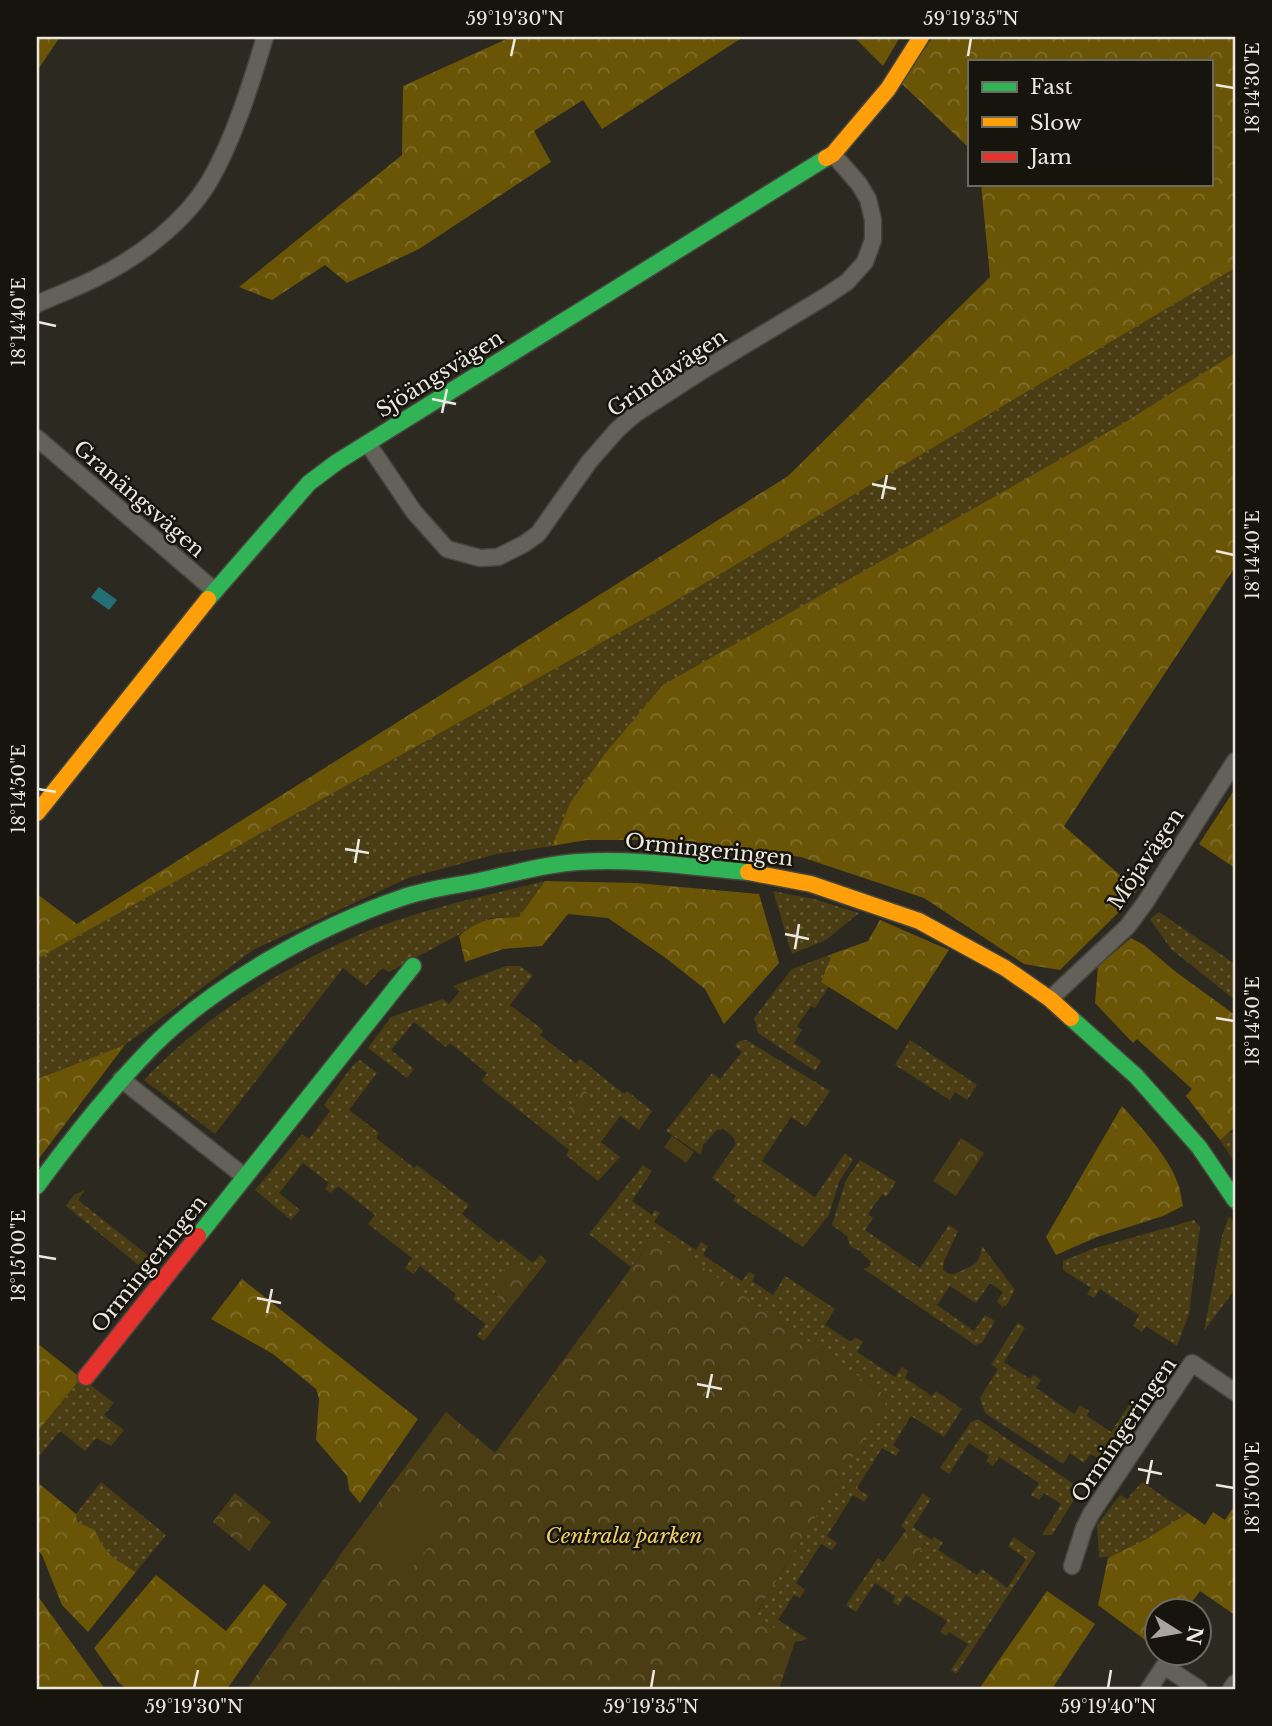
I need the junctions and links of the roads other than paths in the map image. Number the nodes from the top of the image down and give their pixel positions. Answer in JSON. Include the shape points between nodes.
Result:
{"nodes":[{"id":1,"x":265,"y":37,"type":"edge"},
{"id":2,"x":921,"y":37,"type":"edge"},
{"id":3,"x":833,"y":154,"type":"junction"},
{"id":4,"x":37,"y":304,"type":"edge"},
{"id":5,"x":37,"y":438,"type":"edge"},
{"id":6,"x":368,"y":444,"type":"junction"},
{"id":7,"x":215,"y":591,"type":"junction"},
{"id":8,"x":1235,"y":761,"type":"edge"},
{"id":9,"x":37,"y":813,"type":"edge"},
{"id":10,"x":413,"y":965,"type":"dead end"},
{"id":11,"x":1050,"y":999,"type":"junction"},
{"id":12,"x":121,"y":1079,"type":"junction"},
{"id":13,"x":245,"y":1177,"type":"junction"},
{"id":14,"x":37,"y":1186,"type":"edge"},
{"id":15,"x":1235,"y":1200,"type":"edge"},
{"id":16,"x":86,"y":1377,"type":"dead end"},
{"id":17,"x":1235,"y":1392,"type":"edge"},
{"id":18,"x":1072,"y":1566,"type":"dead end"},
{"id":19,"x":1235,"y":1683,"type":"edge"},
{"id":20,"x":1149,"y":1689,"type":"edge"},
{"id":21,"x":1199,"y":1689,"type":"edge"},
{"id":22,"x":1231,"y":1689,"type":"edge"}],
"edges":[{"from":1,"to":4,"type":"street","via":[[219,163],[178,221],[96,278]]},
{"from":2,"to":3,"type":"street","name":"Sjöängsvägen","via":[[888,89]]},
{"from":3,"to":6,"type":"street","name":"Sjöängsvägen"},
{"from":3,"to":6,"type":"street","name":"Grindavägen","via":[[868,199],[873,240],[865,262],[826,296],[635,414],[589,462],[538,534],[524,544],[498,557],[480,558],[447,549],[414,512]]},
{"from":5,"to":7,"type":"street","name":"Granängsvägen"},
{"from":6,"to":7,"type":"street","name":"Sjöängsvägen","via":[[309,483]]},
{"from":7,"to":9,"type":"street","name":"Sjöängsvägen"},
{"from":8,"to":11,"type":"street","name":"Möjavägen","via":[[1133,919]]},
{"from":10,"to":13,"type":"street","name":"Ormingeringen"},
{"from":11,"to":12,"type":"street","name":"Ormingeringen","via":[[919,921],[796,879],[636,861],[578,862],[402,897],[343,922],[287,949],[204,1003]]},
{"from":11,"to":15,"type":"street","name":"Ormingeringen","via":[[1136,1076],[1199,1147]]},
{"from":12,"to":13,"type":"street"},
{"from":12,"to":14,"type":"street","name":"Ormingeringen"},
{"from":13,"to":16,"type":"street","name":"Ormingeringen"},
{"from":17,"to":18,"type":"street","name":"Ormingeringen","via":[[1192,1363],[1091,1514]]},
{"from":19,"to":22,"type":"street"},
{"from":20,"to":21,"type":"street","via":[[1164,1665]]}]}
